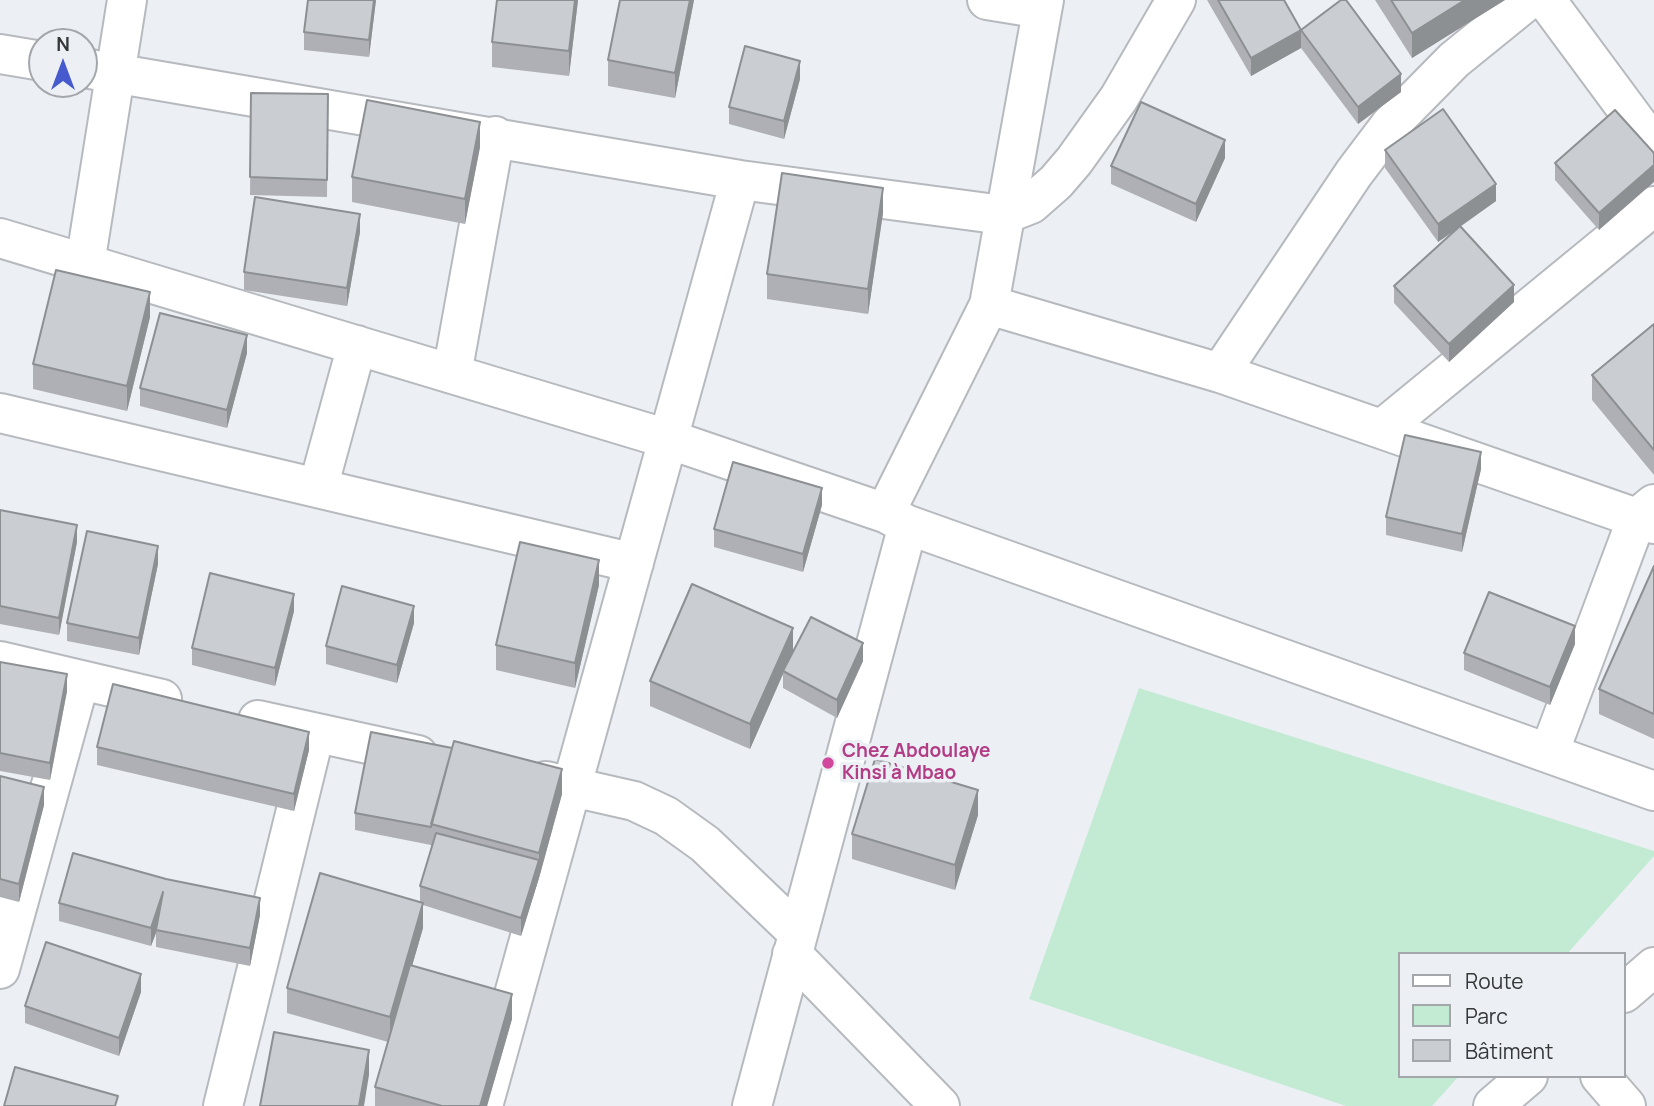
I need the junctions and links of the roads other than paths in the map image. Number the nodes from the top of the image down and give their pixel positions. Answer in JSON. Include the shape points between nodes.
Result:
{"nodes":[{"id":1,"x":127,"y":0,"type":"edge"},
{"id":2,"x":987,"y":0,"type":"edge"},
{"id":3,"x":1176,"y":0,"type":"edge"},
{"id":4,"x":1528,"y":0,"type":"edge"},
{"id":5,"x":1546,"y":0,"type":"edge"},
{"id":6,"x":1043,"y":5,"type":"edge"},
{"id":7,"x":0,"y":54,"type":"edge"},
{"id":8,"x":28,"y":59,"type":"edge"},
{"id":9,"x":100,"y":71,"type":"edge"},
{"id":10,"x":495,"y":136,"type":"junction"},
{"id":11,"x":1654,"y":146,"type":"edge"},
{"id":12,"x":740,"y":180,"type":"junction"},
{"id":13,"x":1654,"y":206,"type":"edge"},
{"id":14,"x":1003,"y":215,"type":"junction"},
{"id":15,"x":0,"y":238,"type":"edge"},
{"id":16,"x":85,"y":264,"type":"junction"},
{"id":17,"x":989,"y":304,"type":"junction"},
{"id":18,"x":357,"y":345,"type":"junction"},
{"id":19,"x":1220,"y":373,"type":"junction"},
{"id":20,"x":452,"y":374,"type":"junction"},
{"id":21,"x":0,"y":413,"type":"edge"},
{"id":22,"x":1382,"y":429,"type":"junction"},
{"id":23,"x":668,"y":439,"type":"junction"},
{"id":24,"x":318,"y":488,"type":"junction"},
{"id":25,"x":1648,"y":515,"type":"edge"},
{"id":26,"x":896,"y":519,"type":"junction"},
{"id":27,"x":634,"y":563,"type":"junction"},
{"id":28,"x":0,"y":661,"type":"edge"},
{"id":29,"x":80,"y":680,"type":"junction"},
{"id":30,"x":315,"y":733,"type":"junction"},
{"id":31,"x":1549,"y":753,"type":"junction"},
{"id":32,"x":450,"y":761,"type":"edge"},
{"id":33,"x":518,"y":775,"type":"edge"},
{"id":34,"x":572,"y":786,"type":"junction"},
{"id":35,"x":1654,"y":790,"type":"edge"},
{"id":36,"x":795,"y":944,"type":"junction"},
{"id":37,"x":1654,"y":967,"type":"edge"},
{"id":38,"x":0,"y":969,"type":"edge"},
{"id":39,"x":1626,"y":991,"type":"edge"},
{"id":40,"x":1526,"y":1078,"type":"edge"},
{"id":41,"x":1602,"y":1078,"type":"edge"},
{"id":42,"x":223,"y":1106,"type":"edge"},
{"id":43,"x":483,"y":1106,"type":"edge"},
{"id":44,"x":752,"y":1106,"type":"edge"},
{"id":45,"x":940,"y":1106,"type":"edge"},
{"id":46,"x":1493,"y":1106,"type":"edge"},
{"id":47,"x":1626,"y":1106,"type":"edge"}],
"edges":[{"from":1,"to":9,"type":"street"},
{"from":2,"to":6,"type":"street"},
{"from":3,"to":14,"type":"street","via":[[1119,98],[1074,161],[1031,204]]},
{"from":4,"to":19,"type":"street","via":[[1454,60],[1391,124]]},
{"from":5,"to":11,"type":"street"},
{"from":6,"to":14,"type":"street"},
{"from":7,"to":8,"type":"street"},
{"from":9,"to":10,"type":"street"},
{"from":9,"to":16,"type":"street"},
{"from":10,"to":12,"type":"street"},
{"from":10,"to":20,"type":"street"},
{"from":12,"to":14,"type":"street"},
{"from":12,"to":23,"type":"street"},
{"from":13,"to":22,"type":"street"},
{"from":14,"to":17,"type":"street"},
{"from":15,"to":16,"type":"street"},
{"from":16,"to":18,"type":"street"},
{"from":17,"to":19,"type":"street"},
{"from":17,"to":26,"type":"street"},
{"from":18,"to":20,"type":"street"},
{"from":18,"to":24,"type":"street"},
{"from":19,"to":22,"type":"street"},
{"from":20,"to":23,"type":"street"},
{"from":21,"to":24,"type":"street"},
{"from":22,"to":25,"type":"street"},
{"from":23,"to":26,"type":"street"},
{"from":23,"to":27,"type":"street"},
{"from":24,"to":27,"type":"street"},
{"from":25,"to":31,"type":"street"},
{"from":26,"to":31,"type":"street"},
{"from":26,"to":36,"type":"street"},
{"from":27,"to":34,"type":"street"},
{"from":28,"to":29,"type":"street"},
{"from":29,"to":30,"type":"street"},
{"from":29,"to":38,"type":"street"},
{"from":30,"to":32,"type":"street"},
{"from":30,"to":42,"type":"street"},
{"from":31,"to":35,"type":"street"},
{"from":33,"to":34,"type":"street"},
{"from":34,"to":36,"type":"street","via":[[634,802],[666,816],[705,844]]},
{"from":34,"to":43,"type":"street"},
{"from":36,"to":44,"type":"street"},
{"from":36,"to":45,"type":"street"},
{"from":37,"to":39,"type":"street"},
{"from":40,"to":46,"type":"street"},
{"from":41,"to":47,"type":"street"}]}
